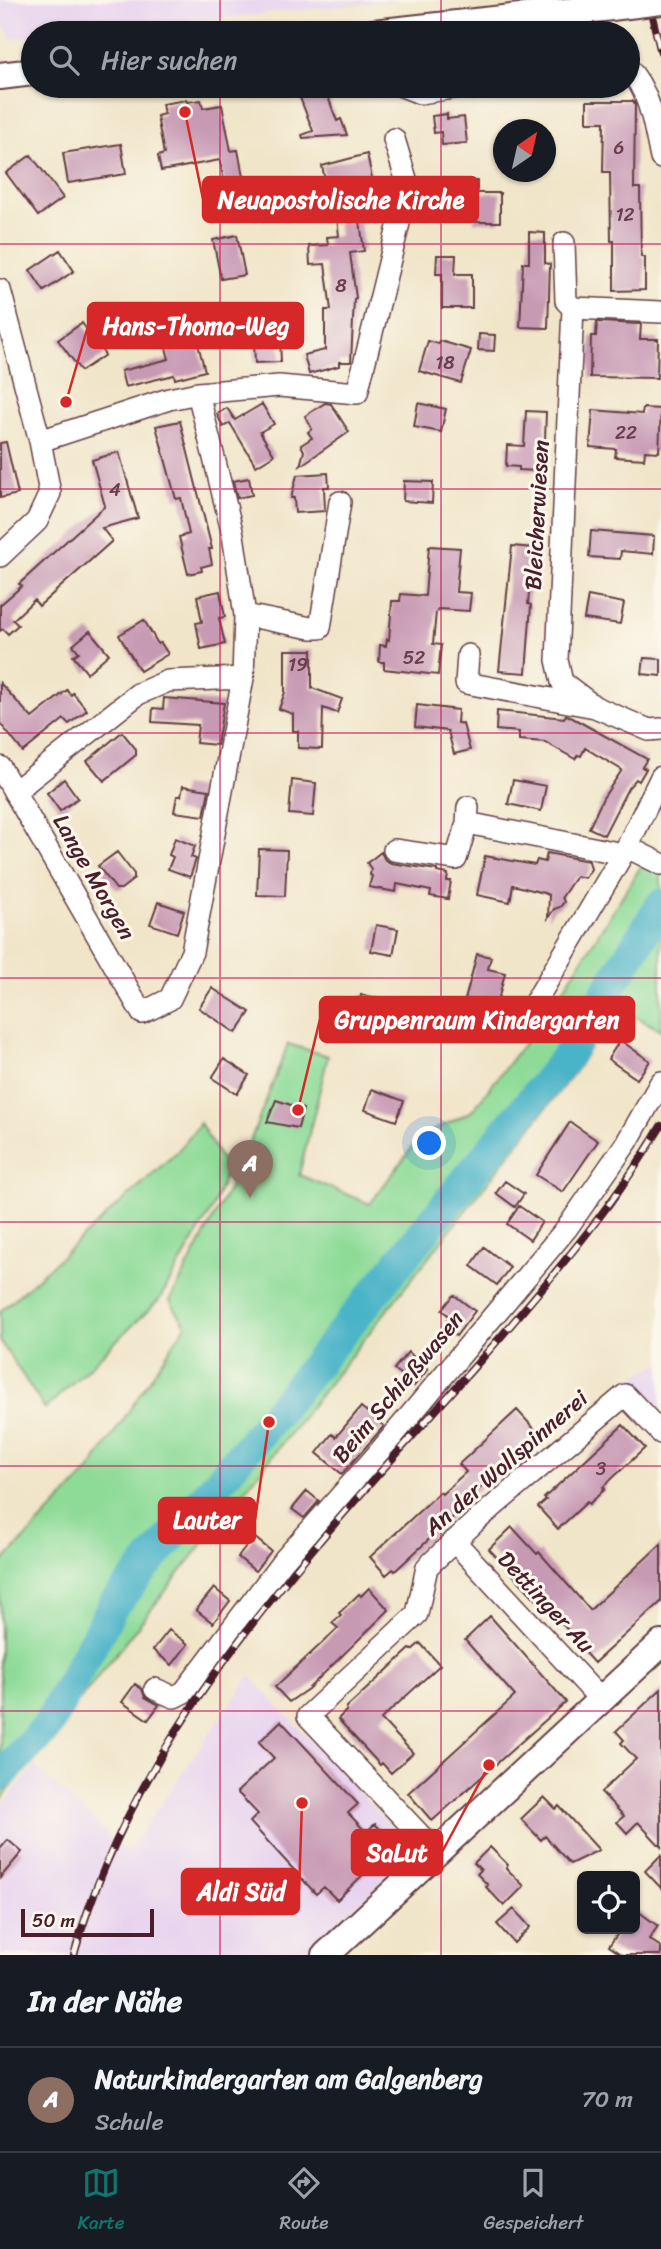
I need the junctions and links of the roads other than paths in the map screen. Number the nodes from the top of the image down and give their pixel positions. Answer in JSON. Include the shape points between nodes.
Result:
{"nodes":[{"id":1,"x":661,"y":1,"type":"edge"},
{"id":2,"x":536,"y":7,"type":"edge"},
{"id":3,"x":450,"y":21,"type":"edge"},
{"id":4,"x":21,"y":73,"type":"edge"},
{"id":5,"x":0,"y":76,"type":"edge"},
{"id":6,"x":640,"y":82,"type":"edge"},
{"id":7,"x":394,"y":139,"type":"dead end"},
{"id":8,"x":661,"y":159,"type":"edge"},
{"id":9,"x":564,"y":243,"type":"dead end"},
{"id":10,"x":0,"y":290,"type":"edge"},
{"id":11,"x":573,"y":309,"type":"junction"},
{"id":12,"x":661,"y":312,"type":"edge"},
{"id":13,"x":198,"y":393,"type":"junction"},
{"id":14,"x":40,"y":441,"type":"junction"},
{"id":15,"x":340,"y":502,"type":"dead end"},
{"id":16,"x":0,"y":556,"type":"edge"},
{"id":17,"x":245,"y":615,"type":"junction"},
{"id":18,"x":468,"y":655,"type":"dead end"},
{"id":19,"x":243,"y":678,"type":"junction"},
{"id":20,"x":595,"y":707,"type":"junction"},
{"id":21,"x":661,"y":729,"type":"edge"},
{"id":22,"x":0,"y":767,"type":"edge"},
{"id":23,"x":661,"y":777,"type":"edge"},
{"id":24,"x":14,"y":792,"type":"junction"},
{"id":25,"x":394,"y":850,"type":"dead end"},
{"id":26,"x":625,"y":850,"type":"junction"},
{"id":27,"x":657,"y":862,"type":"edge"},
{"id":28,"x":531,"y":1009,"type":"dead end"},
{"id":29,"x":661,"y":1082,"type":"edge"},
{"id":30,"x":661,"y":1433,"type":"edge"},
{"id":31,"x":454,"y":1541,"type":"junction"},
{"id":32,"x":661,"y":1643,"type":"edge"},
{"id":33,"x":155,"y":1689,"type":"dead end"},
{"id":34,"x":600,"y":1699,"type":"junction"},
{"id":35,"x":436,"y":1852,"type":"junction"},
{"id":36,"x":326,"y":1955,"type":"edge"}],
"edges":[{"from":1,"to":2,"type":"street","bridge":true,"via":[[603,8]]},
{"from":2,"to":3,"type":"street"},
{"from":4,"to":5,"type":"street"},
{"from":6,"to":8,"type":"street","via":[[649,101]]},
{"from":7,"to":13,"type":"street","via":[[406,179],[357,393],[279,386]]},
{"from":9,"to":11,"type":"street","name":"Bleicherwiesen","via":[[566,301]]},
{"from":10,"to":14,"type":"street"},
{"from":11,"to":12,"type":"street"},
{"from":11,"to":20,"type":"street","name":"Bleicherwiesen","via":[[557,660],[562,682]]},
{"from":13,"to":14,"type":"street"},
{"from":13,"to":17,"type":"street","via":[[233,535]]},
{"from":14,"to":16,"type":"street","via":[[50,493],[37,521]]},
{"from":15,"to":17,"type":"street","via":[[320,628]]},
{"from":17,"to":19,"type":"street"},
{"from":18,"to":20,"type":"street","name":"Bleicherwiesen","via":[[466,683]]},
{"from":19,"to":24,"type":"street","via":[[168,681],[138,694]]},
{"from":19,"to":24,"type":"street","name":"Lange Morgen","via":[[192,952],[170,999],[142,1013]]},
{"from":20,"to":21,"type":"street","name":"Bleicherwiesen","via":[[649,730]]},
{"from":22,"to":24,"type":"street","name":"Lange Morgen"},
{"from":23,"to":26,"type":"street"},
{"from":25,"to":26,"type":"street","via":[[456,859],[467,815]]},
{"from":26,"to":27,"type":"street"},
{"from":26,"to":28,"type":"street"},
{"from":29,"to":33,"type":"street","name":"Beim Schießwasen","via":[[627,1142],[567,1228],[283,1561],[184,1692],[174,1697]]},
{"from":30,"to":31,"type":"street","name":"An der Wollspinnerei","via":[[625,1395]]},
{"from":31,"to":34,"type":"street","name":"Dettinger Au"},
{"from":31,"to":35,"type":"street","name":"An der Wollspinnerei","via":[[427,1567],[417,1614],[308,1716]]},
{"from":32,"to":34,"type":"street"},
{"from":34,"to":35,"type":"street"},
{"from":35,"to":36,"type":"street"}]}
